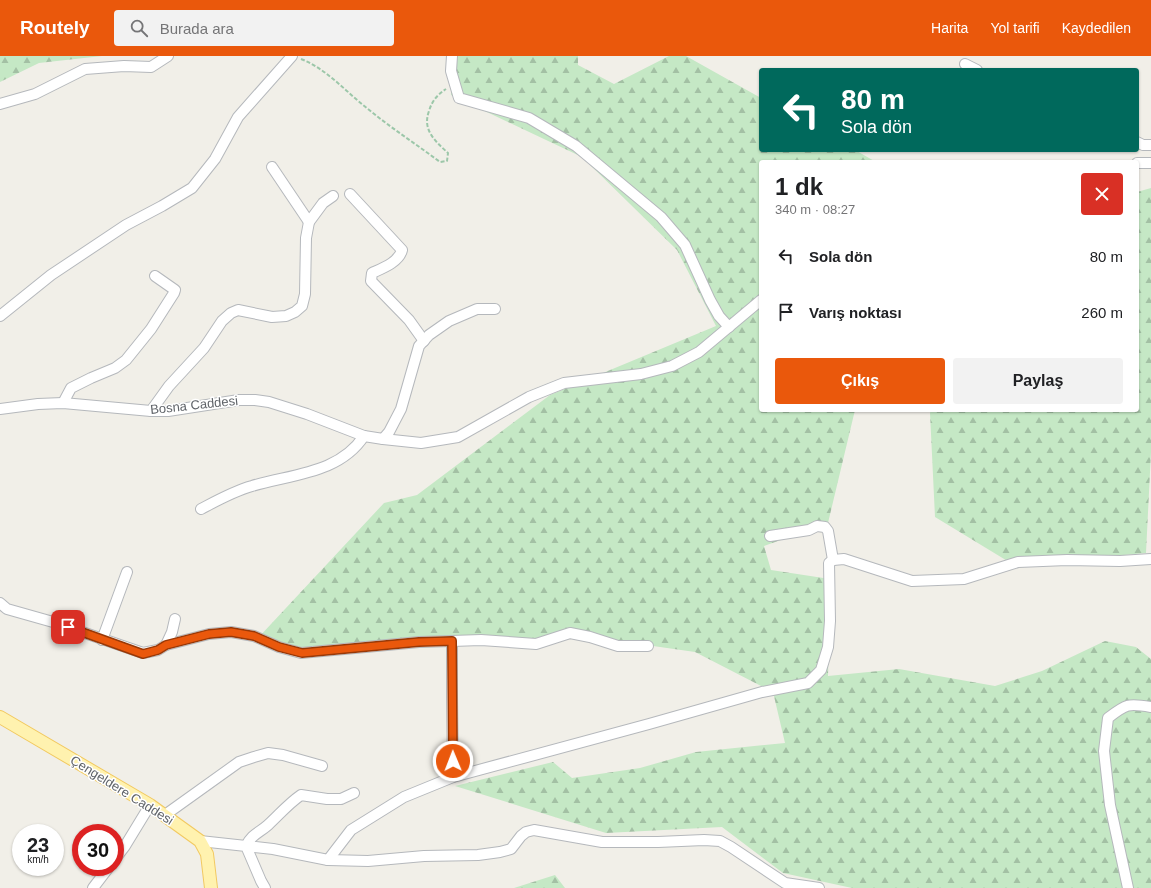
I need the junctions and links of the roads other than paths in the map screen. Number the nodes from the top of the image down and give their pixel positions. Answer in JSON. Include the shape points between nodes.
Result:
{"nodes":[{"id":1,"x":168,"y":56,"type":"edge"},
{"id":2,"x":452,"y":56,"type":"edge"},
{"id":3,"x":291,"y":58,"type":"edge"},
{"id":4,"x":965,"y":64,"type":"dead end"},
{"id":5,"x":973,"y":68,"type":"edge"},
{"id":6,"x":0,"y":104,"type":"edge"},
{"id":7,"x":1139,"y":143,"type":"edge"},
{"id":8,"x":1151,"y":145,"type":"edge"},
{"id":9,"x":1151,"y":162,"type":"edge"},
{"id":10,"x":1139,"y":163,"type":"edge"},
{"id":11,"x":272,"y":168,"type":"dead end"},
{"id":12,"x":350,"y":194,"type":"dead end"},
{"id":13,"x":333,"y":196,"type":"dead end"},
{"id":14,"x":309,"y":222,"type":"junction"},
{"id":15,"x":155,"y":276,"type":"dead end"},
{"id":16,"x":759,"y":302,"type":"edge"},
{"id":17,"x":494,"y":309,"type":"dead end"},
{"id":18,"x":0,"y":316,"type":"edge"},
{"id":19,"x":730,"y":327,"type":"junction"},
{"id":20,"x":424,"y":340,"type":"junction"},
{"id":21,"x":63,"y":403,"type":"junction"},
{"id":22,"x":0,"y":409,"type":"edge"},
{"id":23,"x":151,"y":411,"type":"junction"},
{"id":24,"x":364,"y":436,"type":"junction"},
{"id":25,"x":383,"y":439,"type":"junction"},
{"id":26,"x":201,"y":508,"type":"dead end"},
{"id":27,"x":770,"y":536,"type":"dead end"},
{"id":28,"x":1151,"y":559,"type":"edge"},
{"id":29,"x":833,"y":560,"type":"junction"},
{"id":30,"x":128,"y":572,"type":"dead end"},
{"id":31,"x":2,"y":608,"type":"edge"},
{"id":32,"x":175,"y":619,"type":"dead end"},
{"id":33,"x":102,"y":640,"type":"junction"},
{"id":34,"x":452,"y":641,"type":"junction"},
{"id":35,"x":166,"y":645,"type":"junction"},
{"id":36,"x":648,"y":646,"type":"dead end"},
{"id":37,"x":1151,"y":706,"type":"edge"},
{"id":38,"x":0,"y":717,"type":"edge"},
{"id":39,"x":322,"y":766,"type":"dead end"},
{"id":40,"x":454,"y":777,"type":"junction"},
{"id":41,"x":354,"y":793,"type":"dead end"},
{"id":42,"x":150,"y":805,"type":"junction"},
{"id":43,"x":165,"y":815,"type":"junction"},
{"id":44,"x":200,"y":841,"type":"junction"},
{"id":45,"x":246,"y":846,"type":"junction"},
{"id":46,"x":124,"y":847,"type":"edge"},
{"id":47,"x":328,"y":860,"type":"junction"},
{"id":48,"x":102,"y":876,"type":"edge"},
{"id":49,"x":93,"y":888,"type":"edge"},
{"id":50,"x":211,"y":888,"type":"edge"},
{"id":51,"x":265,"y":888,"type":"edge"},
{"id":52,"x":819,"y":888,"type":"edge"},
{"id":53,"x":1128,"y":888,"type":"edge"}],
"edges":[{"from":1,"to":6,"type":"street","via":[[151,67],[85,69],[35,94]]},
{"from":2,"to":19,"type":"street","via":[[451,71],[459,98],[529,118],[576,146],[661,217],[685,245],[710,300],[719,316]]},
{"from":3,"to":18,"type":"street","via":[[238,117],[215,159],[192,188],[113,233],[51,275]]},
{"from":4,"to":5,"type":"street"},
{"from":7,"to":8,"type":"street"},
{"from":9,"to":10,"type":"street"},
{"from":11,"to":14,"type":"street"},
{"from":12,"to":20,"type":"street","via":[[402,250],[388,265],[372,273],[370,281],[409,320]]},
{"from":13,"to":14,"type":"street","via":[[323,203]]},
{"from":14,"to":23,"type":"street","via":[[306,238],[306,294],[302,306],[286,316],[272,317],[238,310],[231,313]]},
{"from":15,"to":21,"type":"street","via":[[174,290],[174,293],[151,328],[126,360],[115,368],[71,388]]},
{"from":16,"to":19,"type":"street","name":"Bosna Caddesi"},
{"from":17,"to":20,"type":"street","via":[[468,312],[449,321]]},
{"from":19,"to":25,"type":"street","name":"Bosna Caddesi","via":[[699,352],[672,366],[641,374],[564,383],[529,397],[458,437],[421,443]]},
{"from":20,"to":25,"type":"street","via":[[419,346],[401,409]]},
{"from":21,"to":22,"type":"street","name":"Bosna Caddesi"},
{"from":21,"to":23,"type":"street","name":"Bosna Caddesi"},
{"from":23,"to":24,"type":"street","name":"Bosna Caddesi","via":[[255,400],[308,414]]},
{"from":24,"to":25,"type":"street","name":"Bosna Caddesi"},
{"from":24,"to":26,"type":"street","via":[[334,463],[238,490]]},
{"from":27,"to":29,"type":"street","via":[[825,526]]},
{"from":28,"to":29,"type":"street","via":[[1018,562],[964,579],[912,581],[844,559]]},
{"from":29,"to":40,"type":"street","via":[[829,563],[828,647],[821,670],[808,683],[762,692]]},
{"from":30,"to":33,"type":"street"},
{"from":31,"to":33,"type":"street","via":[[53,622]]},
{"from":32,"to":35,"type":"street"},
{"from":33,"to":35,"type":"street","via":[[143,654]]},
{"from":34,"to":35,"type":"street","via":[[302,653],[279,647],[254,636],[231,632],[209,634]]},
{"from":34,"to":36,"type":"street","via":[[481,640],[536,644],[570,634],[618,646]]},
{"from":34,"to":40,"type":"street"},
{"from":37,"to":53,"type":"street","via":[[1134,704],[1122,707],[1108,718],[1104,751],[1110,805]]},
{"from":38,"to":42,"type":"main road","name":"Çengeldere Caddesi"},
{"from":39,"to":43,"type":"street","via":[[268,753],[254,757],[239,762]]},
{"from":40,"to":47,"type":"street","via":[[404,797],[351,830]]},
{"from":41,"to":45,"type":"street","via":[[341,799],[301,795],[250,838]]},
{"from":42,"to":43,"type":"main road","name":"Çengeldere Caddesi"},
{"from":42,"to":46,"type":"street"},
{"from":43,"to":44,"type":"main road","name":"Çengeldere Caddesi"},
{"from":44,"to":45,"type":"street"},
{"from":44,"to":50,"type":"main road","via":[[207,854]]},
{"from":45,"to":47,"type":"street"},
{"from":45,"to":51,"type":"street"},
{"from":47,"to":52,"type":"street","via":[[368,861],[500,852],[511,849],[521,836],[534,830],[602,842],[720,841],[785,883]]},
{"from":48,"to":49,"type":"street"}]}
